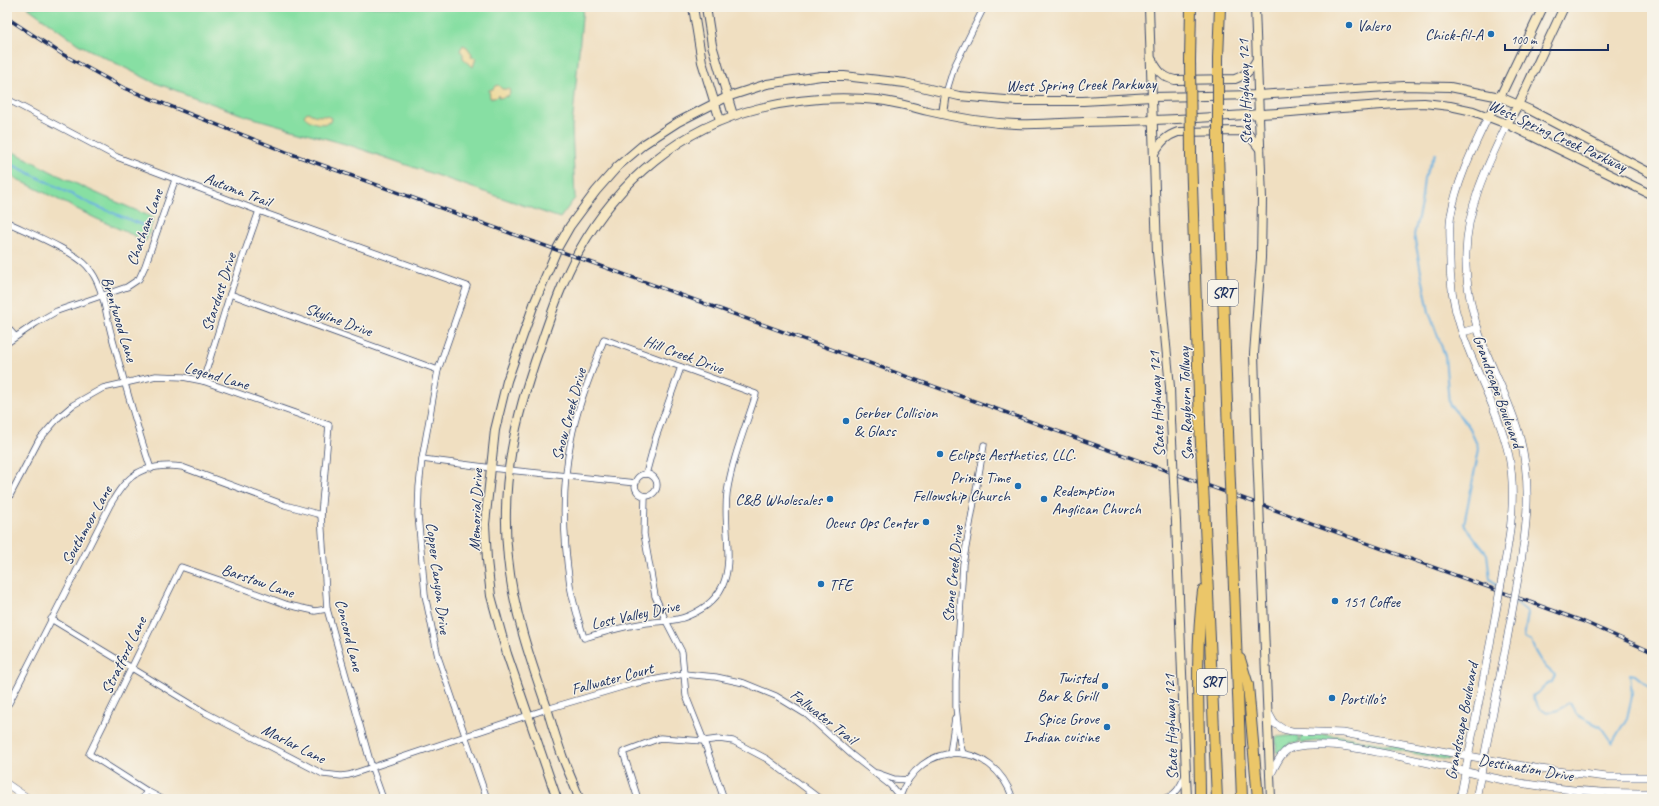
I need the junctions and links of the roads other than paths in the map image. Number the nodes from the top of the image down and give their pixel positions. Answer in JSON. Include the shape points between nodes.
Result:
{"nodes":[{"id":1,"x":693,"y":7,"type":"edge"},
{"id":2,"x":706,"y":7,"type":"edge"},
{"id":3,"x":984,"y":7,"type":"edge"},
{"id":4,"x":1149,"y":7,"type":"edge"},
{"id":5,"x":1191,"y":7,"type":"edge"},
{"id":6,"x":1220,"y":7,"type":"edge"},
{"id":7,"x":1255,"y":7,"type":"edge"},
{"id":8,"x":1543,"y":7,"type":"edge"},
{"id":9,"x":1564,"y":7,"type":"edge"},
{"id":10,"x":1152,"y":59,"type":"junction"},
{"id":11,"x":1256,"y":61,"type":"junction"},
{"id":12,"x":946,"y":93,"type":"junction"},
{"id":13,"x":1258,"y":95,"type":"junction"},
{"id":14,"x":727,"y":97,"type":"junction"},
{"id":15,"x":1152,"y":97,"type":"junction"},
{"id":16,"x":1500,"y":97,"type":"junction"},
{"id":17,"x":7,"y":99,"type":"edge"},
{"id":18,"x":713,"y":103,"type":"junction"},
{"id":19,"x":1518,"y":105,"type":"junction"},
{"id":20,"x":943,"y":114,"type":"junction"},
{"id":21,"x":1260,"y":114,"type":"junction"},
{"id":22,"x":733,"y":115,"type":"junction"},
{"id":23,"x":1488,"y":117,"type":"junction"},
{"id":24,"x":720,"y":120,"type":"junction"},
{"id":25,"x":1153,"y":121,"type":"junction"},
{"id":26,"x":1506,"y":124,"type":"junction"},
{"id":27,"x":1260,"y":149,"type":"junction"},
{"id":28,"x":1154,"y":153,"type":"junction"},
{"id":29,"x":1652,"y":174,"type":"edge"},
{"id":30,"x":175,"y":180,"type":"junction"},
{"id":31,"x":1652,"y":195,"type":"edge"},
{"id":32,"x":258,"y":211,"type":"junction"},
{"id":33,"x":7,"y":222,"type":"edge"},
{"id":34,"x":558,"y":247,"type":"joint"},
{"id":35,"x":577,"y":254,"type":"joint"},
{"id":36,"x":467,"y":286,"type":"joint"},
{"id":37,"x":230,"y":294,"type":"junction"},
{"id":38,"x":102,"y":295,"type":"junction"},
{"id":39,"x":7,"y":327,"type":"edge"},
{"id":40,"x":1478,"y":328,"type":"junction"},
{"id":41,"x":1463,"y":332,"type":"junction"},
{"id":42,"x":15,"y":336,"type":"junction"},
{"id":43,"x":604,"y":340,"type":"joint"},
{"id":44,"x":7,"y":343,"type":"edge"},
{"id":45,"x":682,"y":367,"type":"junction"},
{"id":46,"x":438,"y":370,"type":"junction"},
{"id":47,"x":203,"y":381,"type":"junction"},
{"id":48,"x":125,"y":382,"type":"junction"},
{"id":49,"x":756,"y":394,"type":"joint"},
{"id":50,"x":329,"y":425,"type":"joint"},
{"id":51,"x":984,"y":445,"type":"dead end"},
{"id":52,"x":422,"y":459,"type":"junction"},
{"id":53,"x":490,"y":468,"type":"junction"},
{"id":54,"x":151,"y":469,"type":"junction"},
{"id":55,"x":508,"y":470,"type":"junction"},
{"id":56,"x":646,"y":474,"type":"junction"},
{"id":57,"x":565,"y":476,"type":"junction"},
{"id":58,"x":636,"y":483,"type":"junction"},
{"id":59,"x":645,"y":496,"type":"junction"},
{"id":60,"x":7,"y":501,"type":"edge"},
{"id":61,"x":321,"y":515,"type":"junction"},
{"id":62,"x":1207,"y":565,"type":"junction"},
{"id":63,"x":181,"y":567,"type":"joint"},
{"id":64,"x":327,"y":609,"type":"junction"},
{"id":65,"x":51,"y":619,"type":"junction"},
{"id":66,"x":666,"y":621,"type":"junction"},
{"id":67,"x":584,"y":638,"type":"joint"},
{"id":68,"x":1236,"y":645,"type":"junction"},
{"id":69,"x":130,"y":668,"type":"junction"},
{"id":70,"x":684,"y":674,"type":"junction"},
{"id":71,"x":8,"y":702,"type":"edge"},
{"id":72,"x":956,"y":707,"type":"junction"},
{"id":73,"x":547,"y":709,"type":"junction"},
{"id":74,"x":1268,"y":712,"type":"junction"},
{"id":75,"x":528,"y":715,"type":"junction"},
{"id":76,"x":465,"y":735,"type":"junction"},
{"id":77,"x":704,"y":741,"type":"junction"},
{"id":78,"x":950,"y":754,"type":"junction"},
{"id":79,"x":963,"y":754,"type":"junction"},
{"id":80,"x":1468,"y":756,"type":"junction"},
{"id":81,"x":1484,"y":759,"type":"junction"},
{"id":82,"x":372,"y":768,"type":"junction"},
{"id":83,"x":873,"y":771,"type":"junction"},
{"id":84,"x":1465,"y":771,"type":"junction"},
{"id":85,"x":1186,"y":774,"type":"junction"},
{"id":86,"x":1481,"y":775,"type":"junction"},
{"id":87,"x":1270,"y":776,"type":"junction"},
{"id":88,"x":1652,"y":777,"type":"edge"},
{"id":89,"x":908,"y":780,"type":"junction"},
{"id":90,"x":7,"y":784,"type":"edge"},
{"id":91,"x":147,"y":791,"type":"junction"},
{"id":92,"x":1652,"y":793,"type":"edge"},
{"id":93,"x":813,"y":796,"type":"edge"},
{"id":94,"x":899,"y":798,"type":"edge"},
{"id":95,"x":29,"y":799,"type":"edge"},
{"id":96,"x":142,"y":799,"type":"edge"},
{"id":97,"x":162,"y":799,"type":"edge"},
{"id":98,"x":383,"y":799,"type":"edge"},
{"id":99,"x":487,"y":799,"type":"edge"},
{"id":100,"x":557,"y":799,"type":"edge"},
{"id":101,"x":579,"y":799,"type":"edge"},
{"id":102,"x":638,"y":799,"type":"edge"},
{"id":103,"x":724,"y":799,"type":"edge"},
{"id":104,"x":820,"y":799,"type":"edge"},
{"id":105,"x":1013,"y":799,"type":"edge"},
{"id":106,"x":1163,"y":799,"type":"edge"},
{"id":107,"x":1187,"y":799,"type":"edge"},
{"id":108,"x":1200,"y":799,"type":"edge"},
{"id":109,"x":1217,"y":799,"type":"edge"},
{"id":110,"x":1242,"y":799,"type":"edge"},
{"id":111,"x":1258,"y":799,"type":"edge"},
{"id":112,"x":1271,"y":799,"type":"edge"},
{"id":113,"x":1460,"y":799,"type":"edge"},
{"id":114,"x":1476,"y":799,"type":"edge"}],
"edges":[{"from":1,"to":18,"type":"main road","via":[[702,62]]},
{"from":2,"to":14,"type":"main road","via":[[712,45]]},
{"from":3,"to":12,"type":"street","via":[[954,67]]},
{"from":4,"to":10,"type":"main road","name":"State Highway 121"},
{"from":5,"to":62,"type":"highway","name":"Sam Rayburn Tollway","number":"SRT","bridge":true,"via":[[1191,155]]},
{"from":6,"to":68,"type":"highway","number":"SRT","bridge":true,"via":[[1218,154]]},
{"from":7,"to":11,"type":"main road","name":"State Highway 121"},
{"from":8,"to":16,"type":"main road"},
{"from":9,"to":19,"type":"main road"},
{"from":10,"to":11,"type":"main road","via":[[1159,72],[1166,78],[1175,80],[1235,79],[1244,76]]},
{"from":10,"to":15,"type":"main road","name":"State Highway 121"},
{"from":11,"to":13,"type":"main road","name":"State Highway 121"},
{"from":12,"to":14,"type":"main road","name":"West Spring Creek Parkway","via":[[904,83],[821,76],[767,84]]},
{"from":12,"to":15,"type":"main road","name":"West Spring Creek Parkway","via":[[1017,102]]},
{"from":12,"to":20,"type":"main road"},
{"from":13,"to":15,"type":"main road","name":"West Spring Creek Parkway"},
{"from":13,"to":16,"type":"main road","name":"West Spring Creek Parkway","via":[[1404,86],[1450,87]]},
{"from":13,"to":21,"type":"main road","name":"State Highway 121"},
{"from":14,"to":18,"type":"main road","name":"West Spring Creek Parkway"},
{"from":14,"to":22,"type":"main road"},
{"from":15,"to":25,"type":"main road","name":"State Highway 121"},
{"from":16,"to":19,"type":"main road","name":"West Spring Creek Parkway"},
{"from":16,"to":23,"type":"main road"},
{"from":17,"to":30,"type":"street","name":"Autumn Trail","via":[[117,157]]},
{"from":18,"to":24,"type":"main road"},
{"from":18,"to":34,"type":"main road","name":"West Spring Creek Parkway","via":[[644,144],[618,166],[570,226]]},
{"from":19,"to":26,"type":"main road"},
{"from":19,"to":29,"type":"main road","name":"West Spring Creek Parkway"},
{"from":20,"to":22,"type":"main road","name":"West Spring Creek Parkway","via":[[880,100],[832,98],[792,102]]},
{"from":20,"to":25,"type":"main road","name":"West Spring Creek Parkway","via":[[967,120],[1017,124]]},
{"from":21,"to":23,"type":"main road","name":"West Spring Creek Parkway","via":[[1424,103],[1473,111]]},
{"from":21,"to":25,"type":"main road","name":"West Spring Creek Parkway"},
{"from":21,"to":27,"type":"main road","name":"State Highway 121"},
{"from":22,"to":24,"type":"main road","name":"West Spring Creek Parkway"},
{"from":23,"to":26,"type":"main road","name":"West Spring Creek Parkway"},
{"from":23,"to":41,"type":"street","name":"Grandscape Boulevard","via":[[1463,169],[1450,217],[1449,267],[1452,292]]},
{"from":24,"to":35,"type":"main road","name":"West Spring Creek Parkway","via":[[662,153],[601,215]]},
{"from":25,"to":28,"type":"main road","name":"State Highway 121"},
{"from":26,"to":31,"type":"main road","name":"West Spring Creek Parkway"},
{"from":26,"to":40,"type":"street","name":"Grandscape Boulevard","via":[[1481,179],[1468,228],[1467,278]]},
{"from":27,"to":28,"type":"main road","via":[[1249,135],[1240,131],[1178,132],[1169,135]]},
{"from":27,"to":74,"type":"main road","name":"State Highway 121","bridge":true,"via":[[1261,258],[1254,354]]},
{"from":28,"to":85,"type":"main road","name":"State Highway 121","bridge":true,"via":[[1157,252],[1172,420]]},
{"from":30,"to":32,"type":"street","name":"Autumn Trail"},
{"from":30,"to":38,"type":"street","name":"Chatham Lane","via":[[139,279],[127,287]]},
{"from":32,"to":36,"type":"street","name":"Autumn Trail"},
{"from":32,"to":37,"type":"street","name":"Stardust Drive"},
{"from":33,"to":38,"type":"street","name":"Brentwood Lane","via":[[73,255],[86,265],[95,277]]},
{"from":34,"to":53,"type":"main road","name":"Memorial Drive","via":[[534,304],[507,381],[495,430]]},
{"from":35,"to":55,"type":"main road","name":"Memorial Drive","via":[[552,312],[526,386]]},
{"from":36,"to":46,"type":"street","name":"Copper Canyon Drive"},
{"from":37,"to":46,"type":"street","name":"Skyline Drive"},
{"from":37,"to":47,"type":"street","name":"Stardust Drive"},
{"from":38,"to":42,"type":"street","name":"Chatham Lane","via":[[57,311]]},
{"from":38,"to":48,"type":"street","name":"Brentwood Lane"},
{"from":39,"to":42,"type":"street"},
{"from":40,"to":41,"type":"street"},
{"from":40,"to":81,"type":"street","name":"Grandscape Boulevard","bridge":true,"via":[[1520,437],[1525,461],[1528,510],[1519,573]]},
{"from":41,"to":80,"type":"street","name":"Grandscape Boulevard","bridge":true,"via":[[1503,434],[1512,483],[1510,533]]},
{"from":42,"to":44,"type":"street","name":"Chatham Lane"},
{"from":43,"to":45,"type":"street","name":"Hill Creek Drive"},
{"from":43,"to":57,"type":"street","name":"Snow Creek Drive","via":[[583,395],[571,439]]},
{"from":45,"to":49,"type":"street","name":"Hill Creek Drive"},
{"from":45,"to":56,"type":"street","via":[[656,437]]},
{"from":46,"to":52,"type":"street","name":"Copper Canyon Drive"},
{"from":47,"to":48,"type":"street","name":"Legend Lane","via":[[156,376]]},
{"from":47,"to":50,"type":"street","name":"Legend Lane"},
{"from":48,"to":54,"type":"street","name":"Brentwood Lane"},
{"from":48,"to":60,"type":"street","name":"Legend Lane","via":[[104,388],[58,417],[39,440]]},
{"from":49,"to":66,"type":"street","name":"Lost Valley Drive","via":[[727,494],[729,556],[726,575],[718,595],[703,608],[687,617]]},
{"from":50,"to":61,"type":"street","name":"Concord Lane"},
{"from":51,"to":72,"type":"street","name":"Stone Creek Drive","via":[[963,564]]},
{"from":52,"to":53,"type":"street"},
{"from":52,"to":76,"type":"street","name":"Copper Canyon Drive","via":[[418,515],[425,595],[438,657]]},
{"from":53,"to":55,"type":"street"},
{"from":53,"to":75,"type":"main road","name":"Memorial Drive","via":[[485,524],[492,596],[507,654]]},
{"from":54,"to":61,"type":"street","name":"Southmoor Lane","via":[[182,467],[285,505]]},
{"from":54,"to":65,"type":"street","name":"Southmoor Lane","via":[[134,475],[121,488]]},
{"from":55,"to":57,"type":"street"},
{"from":55,"to":73,"type":"main road","name":"Memorial Drive","via":[[505,518],[513,592],[519,622]]},
{"from":56,"to":58,"type":"street","via":[[639,477]]},
{"from":56,"to":59,"type":"street","via":[[655,479],[657,486],[653,493]]},
{"from":57,"to":58,"type":"street"},
{"from":57,"to":67,"type":"street","name":"Snow Creek Drive","via":[[563,527],[570,587]]},
{"from":58,"to":59,"type":"street","via":[[637,490]]},
{"from":59,"to":66,"type":"street","via":[[644,534],[655,596]]},
{"from":61,"to":64,"type":"street","name":"Concord Lane"},
{"from":62,"to":108,"type":"highway","via":[[1200,609]]},
{"from":62,"to":109,"type":"highway","name":"Sam Rayburn Tollway","number":"SRT"},
{"from":63,"to":64,"type":"street","name":"Barstow Lane","via":[[288,605],[315,611]]},
{"from":63,"to":69,"type":"street","name":"Stratford Lane"},
{"from":64,"to":82,"type":"street","name":"Concord Lane"},
{"from":65,"to":69,"type":"street","name":"Marlar Lane"},
{"from":65,"to":71,"type":"street","name":"Southmoor Lane"},
{"from":66,"to":67,"type":"street","name":"Lost Valley Drive","via":[[614,629]]},
{"from":66,"to":70,"type":"street","via":[[682,652]]},
{"from":68,"to":110,"type":"highway","number":"SRT"},
{"from":68,"to":111,"type":"highway","via":[[1248,685]]},
{"from":69,"to":82,"type":"street","name":"Marlar Lane","via":[[206,713],[323,774],[341,776]]},
{"from":69,"to":91,"type":"street","name":"Stratford Lane","via":[[89,754]]},
{"from":70,"to":73,"type":"street","name":"Fallwater Court","via":[[632,684]]},
{"from":70,"to":77,"type":"street","via":[[686,696]]},
{"from":70,"to":83,"type":"street","name":"Fallwater Trail","via":[[744,683],[776,696],[807,716]]},
{"from":72,"to":78,"type":"street","name":"Stone Creek Drive"},
{"from":72,"to":79,"type":"street","name":"Stone Creek Drive"},
{"from":73,"to":75,"type":"street","name":"Marlar Lane"},
{"from":73,"to":101,"type":"main road","name":"Memorial Drive"},
{"from":74,"to":80,"type":"street","name":"Destination Drive","via":[[1274,723],[1292,731],[1343,733]]},
{"from":74,"to":87,"type":"main road","name":"State Highway 121"},
{"from":75,"to":76,"type":"street","name":"Marlar Lane"},
{"from":75,"to":100,"type":"main road","name":"Memorial Drive"},
{"from":76,"to":82,"type":"street","name":"Marlar Lane"},
{"from":76,"to":99,"type":"street","name":"Copper Canyon Drive"},
{"from":77,"to":93,"type":"street","via":[[733,741],[767,759]]},
{"from":77,"to":102,"type":"street","via":[[660,738],[623,752]]},
{"from":77,"to":103,"type":"street"},
{"from":78,"to":79,"type":"street"},
{"from":78,"to":89,"type":"street","via":[[931,759],[920,766]]},
{"from":79,"to":105,"type":"street","via":[[982,760],[993,767],[1006,782]]},
{"from":80,"to":81,"type":"street","name":"Destination Drive"},
{"from":80,"to":84,"type":"street","name":"Grandscape Boulevard"},
{"from":81,"to":86,"type":"street","name":"Grandscape Boulevard"},
{"from":81,"to":88,"type":"street","name":"Destination Drive","via":[[1607,778]]},
{"from":82,"to":98,"type":"street","name":"Concord Lane"},
{"from":83,"to":89,"type":"street","name":"Fallwater Trail","via":[[894,779]]},
{"from":83,"to":94,"type":"street","name":"Fallwater Trail","via":[[890,785]]},
{"from":84,"to":86,"type":"street","name":"Destination Drive"},
{"from":84,"to":87,"type":"street","name":"Destination Drive","via":[[1368,750],[1321,745],[1293,747],[1285,751]]},
{"from":84,"to":113,"type":"street","name":"Grandscape Boulevard"},
{"from":85,"to":106,"type":"street","via":[[1180,788],[1171,797]]},
{"from":85,"to":107,"type":"main road","name":"State Highway 121"},
{"from":86,"to":92,"type":"street","name":"Destination Drive","via":[[1548,787],[1611,794]]},
{"from":86,"to":114,"type":"street","name":"Grandscape Boulevard"},
{"from":87,"to":112,"type":"main road","name":"State Highway 121"},
{"from":89,"to":94,"type":"street"},
{"from":90,"to":95,"type":"street"},
{"from":91,"to":96,"type":"street"},
{"from":91,"to":97,"type":"street"},
{"from":93,"to":104,"type":"street"}]}
